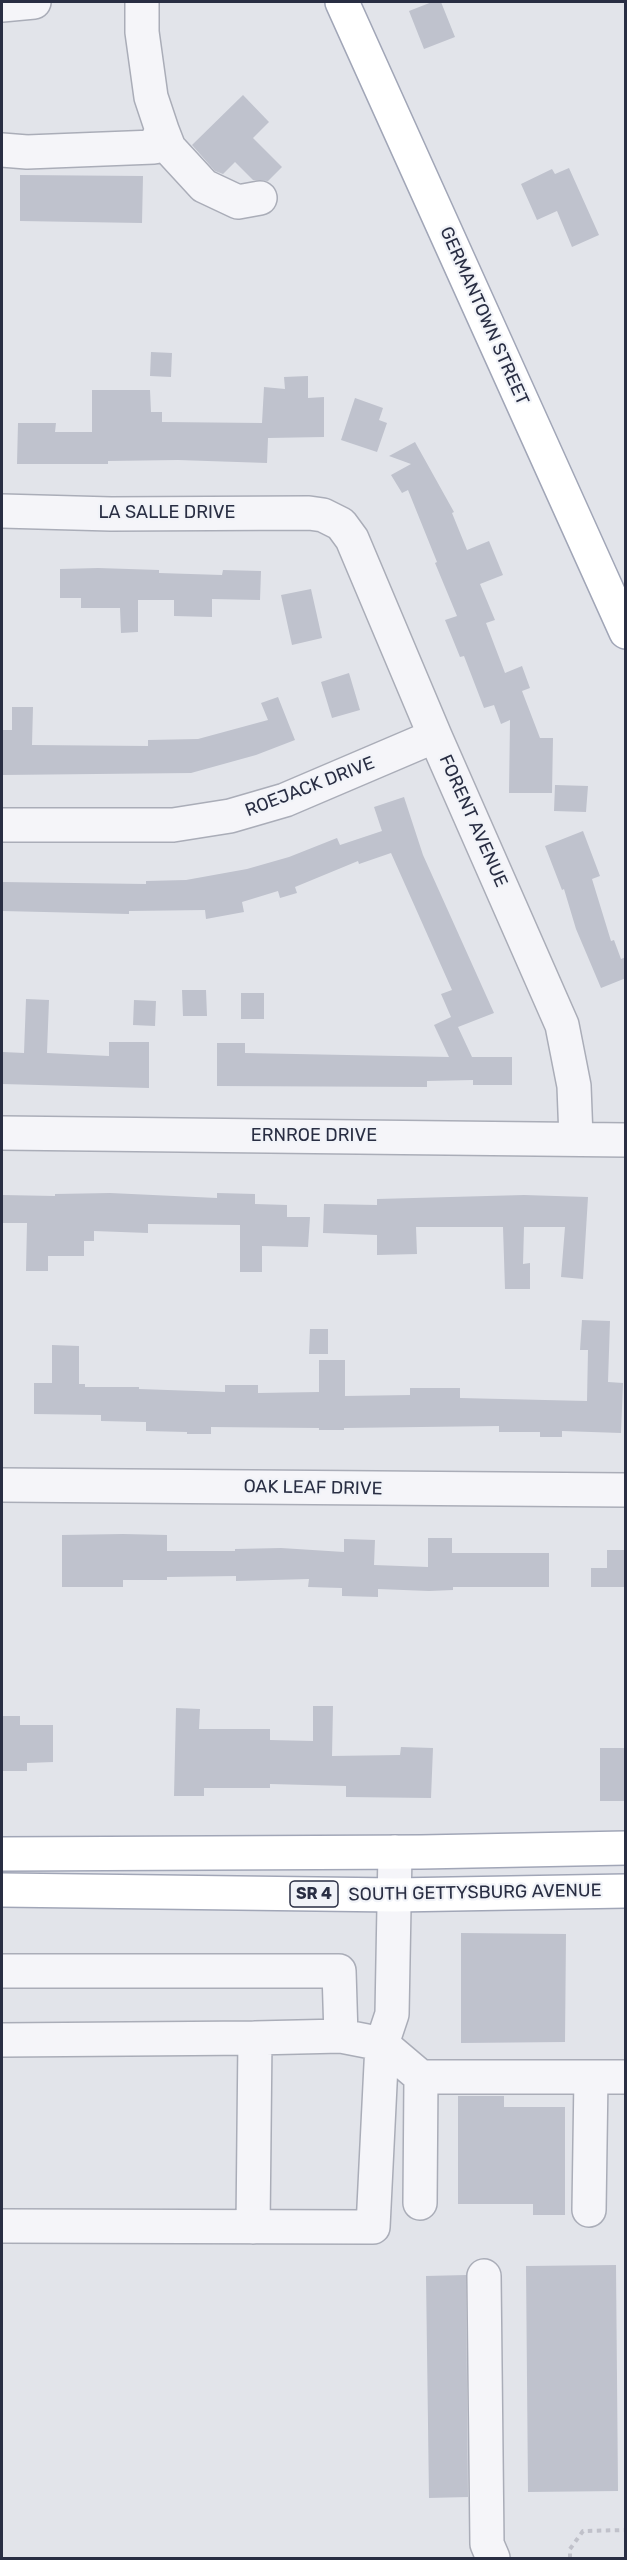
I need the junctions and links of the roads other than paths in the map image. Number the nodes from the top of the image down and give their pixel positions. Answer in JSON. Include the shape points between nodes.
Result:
{"nodes":[{"id":1,"x":34,"y":2,"type":"edge"},
{"id":2,"x":142,"y":2,"type":"edge"},
{"id":3,"x":342,"y":2,"type":"edge"},
{"id":4,"x":2,"y":5,"type":"edge"},
{"id":5,"x":162,"y":130,"type":"junction"},
{"id":6,"x":2,"y":150,"type":"edge"},
{"id":7,"x":260,"y":198,"type":"dead end"},
{"id":8,"x":2,"y":511,"type":"edge"},
{"id":9,"x":332,"y":518,"type":"joint"},
{"id":10,"x":626,"y":632,"type":"edge"},
{"id":11,"x":435,"y":736,"type":"junction"},
{"id":12,"x":2,"y":825,"type":"edge"},
{"id":13,"x":2,"y":1133,"type":"edge"},
{"id":14,"x":576,"y":1138,"type":"junction"},
{"id":15,"x":626,"y":1140,"type":"edge"},
{"id":16,"x":2,"y":1485,"type":"edge"},
{"id":17,"x":626,"y":1490,"type":"edge"},
{"id":18,"x":626,"y":1848,"type":"edge"},
{"id":19,"x":395,"y":1851,"type":"junction"},
{"id":20,"x":2,"y":1854,"type":"edge"},
{"id":21,"x":2,"y":1890,"type":"edge"},
{"id":22,"x":626,"y":1891,"type":"edge"},
{"id":23,"x":395,"y":1895,"type":"junction"},
{"id":24,"x":2,"y":1971,"type":"edge"},
{"id":25,"x":341,"y":2036,"type":"junction"},
{"id":26,"x":255,"y":2038,"type":"junction"},
{"id":27,"x":2,"y":2040,"type":"edge"},
{"id":28,"x":382,"y":2044,"type":"junction"},
{"id":29,"x":421,"y":2077,"type":"junction"},
{"id":30,"x":591,"y":2077,"type":"junction"},
{"id":31,"x":626,"y":2077,"type":"edge"},
{"id":32,"x":420,"y":2203,"type":"dead end"},
{"id":33,"x":589,"y":2210,"type":"dead end"},
{"id":34,"x":2,"y":2226,"type":"edge"},
{"id":35,"x":253,"y":2227,"type":"junction"},
{"id":36,"x":484,"y":2276,"type":"dead end"},
{"id":37,"x":493,"y":2559,"type":"edge"}],
"edges":[{"from":1,"to":4,"type":"street"},
{"from":2,"to":5,"type":"street","via":[[151,96]]},
{"from":3,"to":10,"type":"main road","name":"GERMANTOWN STREET"},
{"from":5,"to":6,"type":"street","via":[[154,147]]},
{"from":5,"to":7,"type":"street","via":[[169,148],[204,186],[238,202]]},
{"from":8,"to":9,"type":"street","name":"LA SALLE DRIVE","via":[[309,513]]},
{"from":9,"to":11,"type":"street","name":"FORENT AVENUE","via":[[352,539]]},
{"from":11,"to":12,"type":"street","name":"ROEJACK DRIVE","via":[[285,800],[230,816],[173,825]]},
{"from":11,"to":14,"type":"street","name":"FORENT AVENUE","via":[[562,1025],[574,1086]]},
{"from":13,"to":14,"type":"street","name":"ERNROE DRIVE"},
{"from":14,"to":15,"type":"street","name":"ERNROE DRIVE"},
{"from":16,"to":17,"type":"street","name":"OAK LEAF DRIVE"},
{"from":18,"to":19,"type":"main road"},
{"from":19,"to":20,"type":"main road"},
{"from":19,"to":23,"type":"street"},
{"from":21,"to":23,"type":"main road","name":"SOUTH GETTYSBURG AVENUE","number":"SR 4"},
{"from":22,"to":23,"type":"main road","name":"SOUTH GETTYSBURG AVENUE","number":"SR 4"},
{"from":23,"to":28,"type":"street","via":[[393,2014]]},
{"from":24,"to":25,"type":"street","via":[[339,1971]]},
{"from":25,"to":26,"type":"street"},
{"from":25,"to":28,"type":"street"},
{"from":26,"to":27,"type":"street"},
{"from":26,"to":35,"type":"street"},
{"from":28,"to":29,"type":"street"},
{"from":28,"to":35,"type":"street","via":[[373,2227]]},
{"from":29,"to":30,"type":"street"},
{"from":29,"to":32,"type":"street"},
{"from":30,"to":31,"type":"street"},
{"from":30,"to":33,"type":"street"},
{"from":34,"to":35,"type":"street"},
{"from":36,"to":37,"type":"street","via":[[487,2544]]}]}
